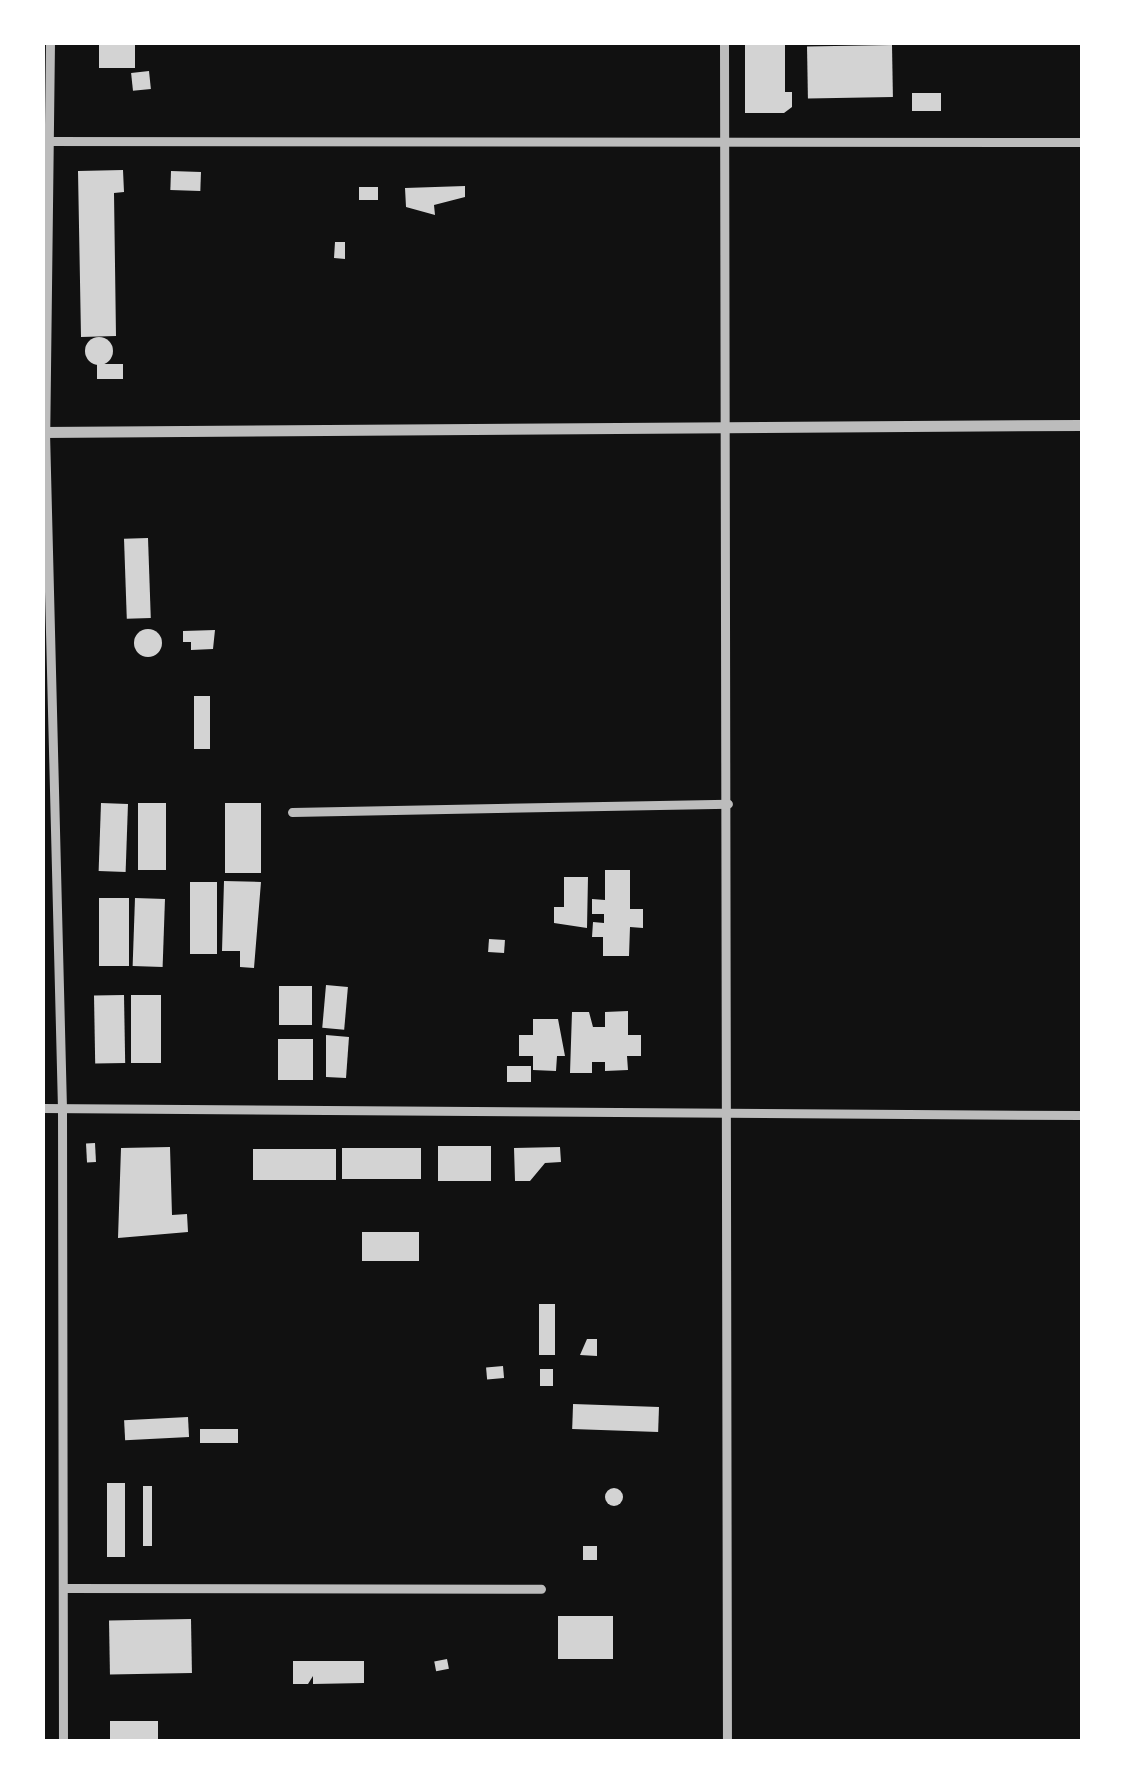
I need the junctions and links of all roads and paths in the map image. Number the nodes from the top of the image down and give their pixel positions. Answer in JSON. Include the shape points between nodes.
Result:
{"nodes":[{"id":1,"x":50,"y":42,"type":"edge"},
{"id":2,"x":724,"y":42,"type":"edge"},
{"id":3,"x":724,"y":140,"type":"junction"},
{"id":4,"x":47,"y":141,"type":"edge"},
{"id":5,"x":1082,"y":142,"type":"edge"},
{"id":6,"x":1082,"y":425,"type":"edge"},
{"id":7,"x":727,"y":427,"type":"junction"},
{"id":8,"x":44,"y":432,"type":"edge"},
{"id":9,"x":728,"y":804,"type":"junction"},
{"id":10,"x":292,"y":812,"type":"dead end"},
{"id":11,"x":42,"y":1108,"type":"edge"},
{"id":12,"x":62,"y":1108,"type":"junction"},
{"id":13,"x":729,"y":1114,"type":"junction"},
{"id":14,"x":1082,"y":1114,"type":"edge"},
{"id":15,"x":62,"y":1588,"type":"junction"},
{"id":16,"x":541,"y":1589,"type":"dead end"},
{"id":17,"x":63,"y":1742,"type":"edge"},
{"id":18,"x":727,"y":1742,"type":"edge"}],
"edges":[{"from":1,"to":4,"type":"street"},
{"from":2,"to":3,"type":"street"},
{"from":3,"to":4,"type":"street"},
{"from":3,"to":5,"type":"street"},
{"from":3,"to":7,"type":"street"},
{"from":4,"to":8,"type":"street"},
{"from":6,"to":7,"type":"street"},
{"from":7,"to":8,"type":"street"},
{"from":7,"to":9,"type":"street"},
{"from":8,"to":12,"type":"street"},
{"from":9,"to":10,"type":"street"},
{"from":9,"to":13,"type":"street"},
{"from":11,"to":12,"type":"street"},
{"from":12,"to":13,"type":"street"},
{"from":12,"to":15,"type":"street"},
{"from":13,"to":14,"type":"street"},
{"from":13,"to":18,"type":"street"},
{"from":15,"to":16,"type":"street"},
{"from":15,"to":17,"type":"street"}]}
